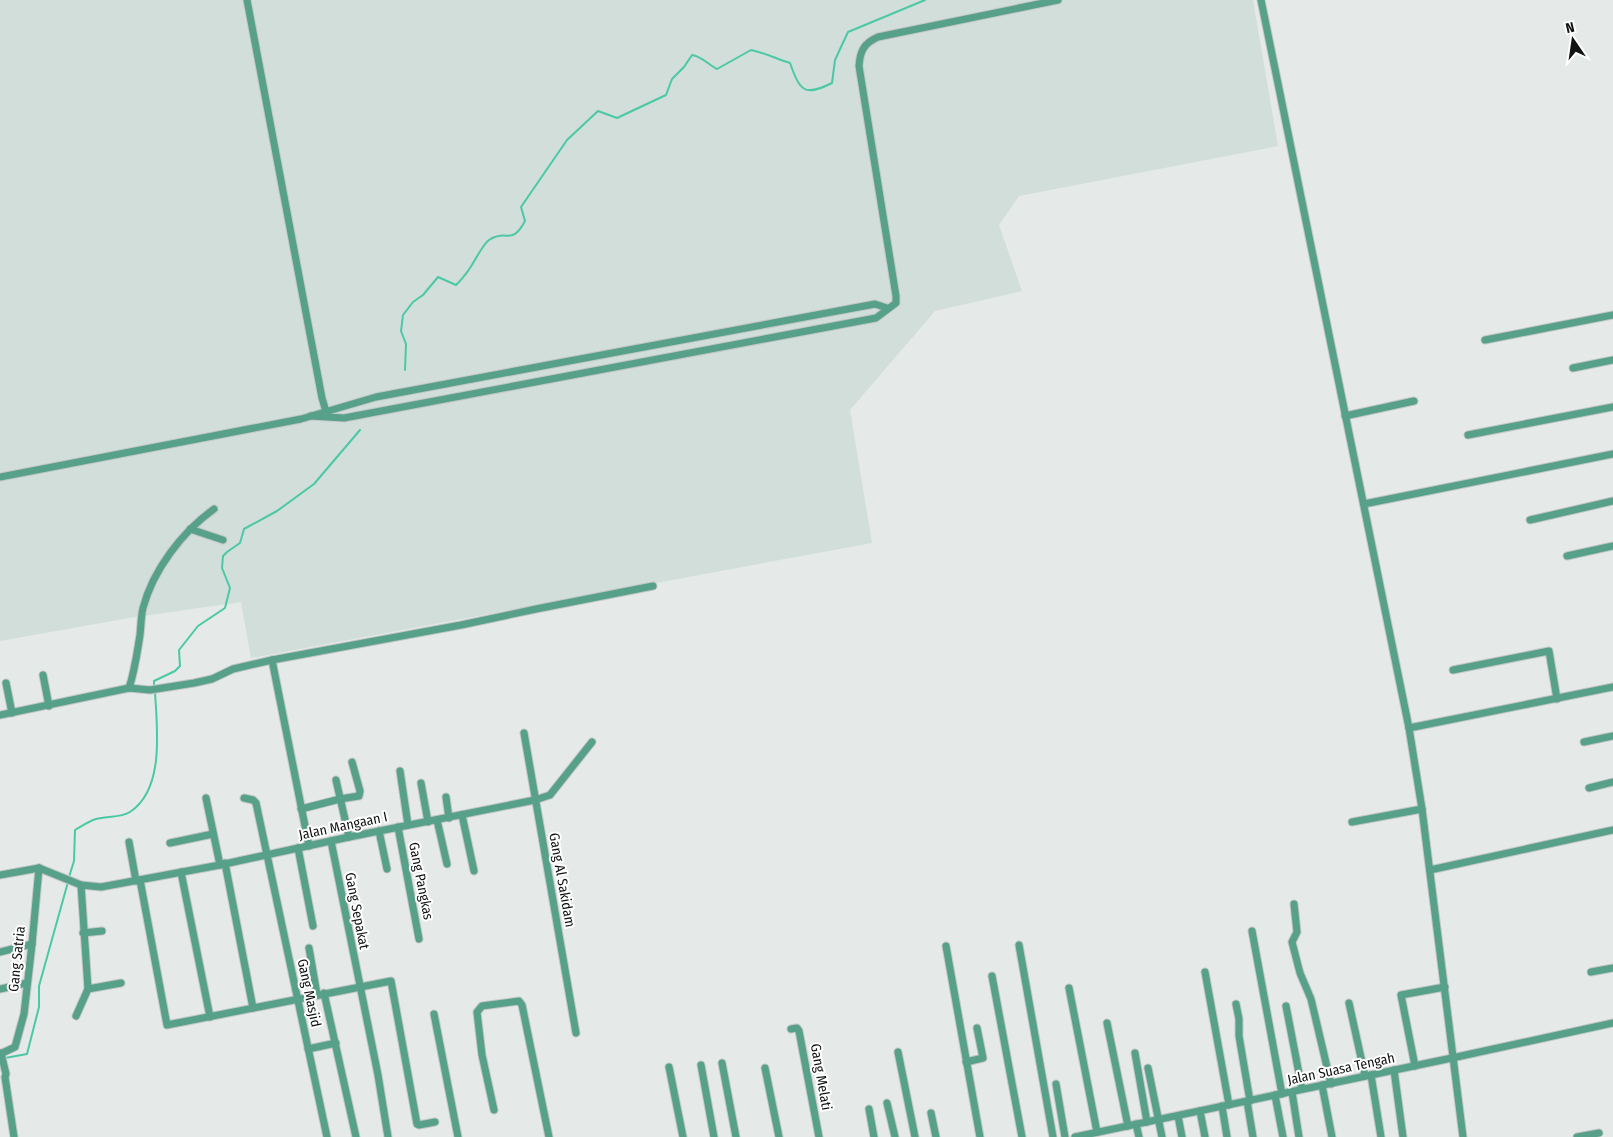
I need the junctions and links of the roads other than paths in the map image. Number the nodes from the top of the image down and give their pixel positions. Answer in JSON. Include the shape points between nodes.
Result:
{"nodes":[{"id":1,"x":247,"y":0,"type":"edge"},
{"id":2,"x":1058,"y":0,"type":"edge"},
{"id":3,"x":1261,"y":0,"type":"edge"},
{"id":4,"x":888,"y":308,"type":"junction"},
{"id":5,"x":1613,"y":315,"type":"edge"},
{"id":6,"x":1485,"y":340,"type":"dead end"},
{"id":7,"x":1613,"y":360,"type":"edge"},
{"id":8,"x":1573,"y":368,"type":"dead end"},
{"id":9,"x":1414,"y":401,"type":"dead end"},
{"id":10,"x":1613,"y":407,"type":"edge"},
{"id":11,"x":327,"y":414,"type":"junction"},
{"id":12,"x":1345,"y":416,"type":"junction"},
{"id":13,"x":1468,"y":435,"type":"dead end"},
{"id":14,"x":1613,"y":454,"type":"edge"},
{"id":15,"x":0,"y":478,"type":"edge"},
{"id":16,"x":1613,"y":501,"type":"edge"},
{"id":17,"x":1364,"y":504,"type":"junction"},
{"id":18,"x":214,"y":509,"type":"dead end"},
{"id":19,"x":1530,"y":520,"type":"dead end"},
{"id":20,"x":190,"y":529,"type":"junction"},
{"id":21,"x":223,"y":540,"type":"dead end"},
{"id":22,"x":1613,"y":546,"type":"edge"},
{"id":23,"x":1567,"y":556,"type":"dead end"},
{"id":24,"x":653,"y":586,"type":"dead end"},
{"id":25,"x":272,"y":660,"type":"junction"},
{"id":26,"x":1453,"y":670,"type":"dead end"},
{"id":27,"x":43,"y":675,"type":"dead end"},
{"id":28,"x":6,"y":683,"type":"dead end"},
{"id":29,"x":1613,"y":687,"type":"edge"},
{"id":30,"x":129,"y":688,"type":"junction"},
{"id":31,"x":1557,"y":698,"type":"junction"},
{"id":32,"x":50,"y":706,"type":"junction"},
{"id":33,"x":12,"y":713,"type":"junction"},
{"id":34,"x":0,"y":716,"type":"edge"},
{"id":35,"x":1408,"y":728,"type":"junction"},
{"id":36,"x":524,"y":732,"type":"dead end"},
{"id":37,"x":1613,"y":736,"type":"edge"},
{"id":38,"x":592,"y":742,"type":"dead end"},
{"id":39,"x":1584,"y":742,"type":"dead end"},
{"id":40,"x":352,"y":762,"type":"dead end"},
{"id":41,"x":400,"y":771,"type":"dead end"},
{"id":42,"x":336,"y":780,"type":"dead end"},
{"id":43,"x":1613,"y":782,"type":"edge"},
{"id":44,"x":421,"y":783,"type":"dead end"},
{"id":45,"x":1589,"y":788,"type":"dead end"},
{"id":46,"x":206,"y":798,"type":"dead end"},
{"id":47,"x":244,"y":798,"type":"dead end"},
{"id":48,"x":446,"y":798,"type":"dead end"},
{"id":49,"x":340,"y":799,"type":"junction"},
{"id":50,"x":534,"y":800,"type":"junction"},
{"id":51,"x":301,"y":809,"type":"junction"},
{"id":52,"x":1422,"y":809,"type":"junction"},
{"id":53,"x":462,"y":816,"type":"junction"},
{"id":54,"x":449,"y":818,"type":"junction"},
{"id":55,"x":437,"y":820,"type":"junction"},
{"id":56,"x":428,"y":822,"type":"junction"},
{"id":57,"x":1352,"y":822,"type":"dead end"},
{"id":58,"x":408,"y":825,"type":"junction"},
{"id":59,"x":398,"y":827,"type":"junction"},
{"id":60,"x":1613,"y":830,"type":"edge"},
{"id":61,"x":379,"y":831,"type":"junction"},
{"id":62,"x":213,"y":834,"type":"junction"},
{"id":63,"x":349,"y":837,"type":"junction"},
{"id":64,"x":330,"y":841,"type":"junction"},
{"id":65,"x":129,"y":842,"type":"dead end"},
{"id":66,"x":170,"y":843,"type":"dead end"},
{"id":67,"x":309,"y":846,"type":"junction"},
{"id":68,"x":298,"y":848,"type":"junction"},
{"id":69,"x":267,"y":854,"type":"junction"},
{"id":70,"x":223,"y":864,"type":"junction"},
{"id":71,"x":447,"y":864,"type":"dead end"},
{"id":72,"x":38,"y":868,"type":"junction"},
{"id":73,"x":387,"y":869,"type":"dead end"},
{"id":74,"x":1430,"y":870,"type":"junction"},
{"id":75,"x":181,"y":872,"type":"junction"},
{"id":76,"x":474,"y":872,"type":"dead end"},
{"id":77,"x":0,"y":875,"type":"edge"},
{"id":78,"x":138,"y":881,"type":"junction"},
{"id":79,"x":81,"y":885,"type":"junction"},
{"id":80,"x":1294,"y":904,"type":"dead end"},
{"id":81,"x":313,"y":926,"type":"dead end"},
{"id":82,"x":102,"y":930,"type":"dead end"},
{"id":83,"x":1252,"y":931,"type":"dead end"},
{"id":84,"x":83,"y":933,"type":"junction"},
{"id":85,"x":419,"y":939,"type":"dead end"},
{"id":86,"x":32,"y":944,"type":"junction"},
{"id":87,"x":1019,"y":944,"type":"dead end"},
{"id":88,"x":946,"y":946,"type":"dead end"},
{"id":89,"x":309,"y":948,"type":"dead end"},
{"id":90,"x":0,"y":952,"type":"edge"},
{"id":91,"x":1613,"y":968,"type":"edge"},
{"id":92,"x":1205,"y":972,"type":"dead end"},
{"id":93,"x":1591,"y":972,"type":"dead end"},
{"id":94,"x":992,"y":976,"type":"dead end"},
{"id":95,"x":27,"y":983,"type":"junction"},
{"id":96,"x":121,"y":983,"type":"dead end"},
{"id":97,"x":359,"y":987,"type":"junction"},
{"id":98,"x":1441,"y":987,"type":"junction"},
{"id":99,"x":1069,"y":988,"type":"dead end"},
{"id":100,"x":0,"y":989,"type":"edge"},
{"id":101,"x":88,"y":989,"type":"junction"},
{"id":102,"x":321,"y":994,"type":"junction"},
{"id":103,"x":297,"y":999,"type":"junction"},
{"id":104,"x":1349,"y":1003,"type":"dead end"},
{"id":105,"x":1236,"y":1004,"type":"dead end"},
{"id":106,"x":1286,"y":1006,"type":"dead end"},
{"id":107,"x":253,"y":1008,"type":"junction"},
{"id":108,"x":434,"y":1014,"type":"dead end"},
{"id":109,"x":76,"y":1016,"type":"dead end"},
{"id":110,"x":210,"y":1017,"type":"junction"},
{"id":111,"x":1107,"y":1023,"type":"dead end"},
{"id":112,"x":1613,"y":1023,"type":"edge"},
{"id":113,"x":978,"y":1028,"type":"dead end"},
{"id":114,"x":791,"y":1029,"type":"dead end"},
{"id":115,"x":576,"y":1033,"type":"dead end"},
{"id":116,"x":336,"y":1043,"type":"junction"},
{"id":117,"x":308,"y":1049,"type":"junction"},
{"id":118,"x":898,"y":1052,"type":"dead end"},
{"id":119,"x":1135,"y":1053,"type":"dead end"},
{"id":120,"x":2,"y":1056,"type":"edge"},
{"id":121,"x":1452,"y":1058,"type":"junction"},
{"id":122,"x":966,"y":1062,"type":"junction"},
{"id":123,"x":722,"y":1063,"type":"dead end"},
{"id":124,"x":701,"y":1065,"type":"dead end"},
{"id":125,"x":1415,"y":1066,"type":"junction"},
{"id":126,"x":669,"y":1067,"type":"dead end"},
{"id":127,"x":765,"y":1068,"type":"dead end"},
{"id":128,"x":1148,"y":1068,"type":"dead end"},
{"id":129,"x":1394,"y":1070,"type":"junction"},
{"id":130,"x":1368,"y":1076,"type":"junction"},
{"id":131,"x":1056,"y":1084,"type":"dead end"},
{"id":132,"x":1331,"y":1084,"type":"junction"},
{"id":133,"x":1322,"y":1085,"type":"junction"},
{"id":134,"x":1302,"y":1090,"type":"junction"},
{"id":135,"x":1292,"y":1092,"type":"junction"},
{"id":136,"x":1278,"y":1095,"type":"junction"},
{"id":137,"x":1248,"y":1101,"type":"junction"},
{"id":138,"x":887,"y":1102,"type":"dead end"},
{"id":139,"x":1225,"y":1106,"type":"junction"},
{"id":140,"x":869,"y":1109,"type":"dead end"},
{"id":141,"x":494,"y":1110,"type":"dead end"},
{"id":142,"x":1200,"y":1111,"type":"junction"},
{"id":143,"x":931,"y":1113,"type":"dead end"},
{"id":144,"x":1178,"y":1116,"type":"junction"},
{"id":145,"x":1158,"y":1120,"type":"junction"},
{"id":146,"x":434,"y":1122,"type":"dead end"},
{"id":147,"x":1147,"y":1122,"type":"junction"},
{"id":148,"x":1136,"y":1124,"type":"junction"},
{"id":149,"x":1128,"y":1126,"type":"junction"},
{"id":150,"x":1599,"y":1132,"type":"dead end"},
{"id":151,"x":1093,"y":1134,"type":"edge"},
{"id":152,"x":14,"y":1137,"type":"edge"},
{"id":153,"x":327,"y":1137,"type":"edge"},
{"id":154,"x":356,"y":1137,"type":"edge"},
{"id":155,"x":388,"y":1137,"type":"edge"},
{"id":156,"x":458,"y":1137,"type":"edge"},
{"id":157,"x":549,"y":1137,"type":"edge"},
{"id":158,"x":683,"y":1137,"type":"edge"},
{"id":159,"x":714,"y":1137,"type":"edge"},
{"id":160,"x":736,"y":1137,"type":"edge"},
{"id":161,"x":779,"y":1137,"type":"edge"},
{"id":162,"x":819,"y":1137,"type":"edge"},
{"id":163,"x":874,"y":1137,"type":"edge"},
{"id":164,"x":895,"y":1137,"type":"edge"},
{"id":165,"x":915,"y":1137,"type":"edge"},
{"id":166,"x":936,"y":1137,"type":"edge"},
{"id":167,"x":980,"y":1137,"type":"edge"},
{"id":168,"x":1022,"y":1137,"type":"edge"},
{"id":169,"x":1053,"y":1137,"type":"edge"},
{"id":170,"x":1065,"y":1137,"type":"edge"},
{"id":171,"x":1074,"y":1137,"type":"edge"},
{"id":172,"x":1139,"y":1137,"type":"edge"},
{"id":173,"x":1162,"y":1137,"type":"edge"},
{"id":174,"x":1182,"y":1137,"type":"edge"},
{"id":175,"x":1205,"y":1137,"type":"edge"},
{"id":176,"x":1227,"y":1137,"type":"edge"},
{"id":177,"x":1253,"y":1137,"type":"edge"},
{"id":178,"x":1283,"y":1137,"type":"edge"},
{"id":179,"x":1299,"y":1137,"type":"edge"},
{"id":180,"x":1332,"y":1137,"type":"edge"},
{"id":181,"x":1381,"y":1137,"type":"edge"},
{"id":182,"x":1403,"y":1137,"type":"edge"},
{"id":183,"x":1463,"y":1137,"type":"edge"},
{"id":184,"x":1578,"y":1137,"type":"edge"}],
"edges":[{"from":1,"to":11,"type":"street"},
{"from":2,"to":4,"type":"street","via":[[878,37],[862,49],[859,66],[896,296],[896,303]]},
{"from":3,"to":12,"type":"street"},
{"from":4,"to":11,"type":"street","via":[[875,304],[376,397]]},
{"from":4,"to":11,"type":"street","via":[[876,318],[344,418]]},
{"from":5,"to":6,"type":"street"},
{"from":7,"to":8,"type":"street"},
{"from":9,"to":12,"type":"street"},
{"from":10,"to":13,"type":"street"},
{"from":11,"to":15,"type":"street"},
{"from":12,"to":17,"type":"street"},
{"from":14,"to":17,"type":"street"},
{"from":16,"to":19,"type":"street"},
{"from":17,"to":35,"type":"street"},
{"from":18,"to":20,"type":"street"},
{"from":20,"to":21,"type":"street"},
{"from":20,"to":30,"type":"street","via":[[157,574],[149,592],[143,608],[136,666]]},
{"from":22,"to":23,"type":"street"},
{"from":24,"to":25,"type":"street"},
{"from":25,"to":30,"type":"street","via":[[233,669],[212,679],[153,689]]},
{"from":25,"to":51,"type":"street"},
{"from":26,"to":31,"type":"street","via":[[1549,651]]},
{"from":27,"to":32,"type":"street"},
{"from":28,"to":33,"type":"street"},
{"from":29,"to":31,"type":"street"},
{"from":30,"to":32,"type":"street"},
{"from":31,"to":35,"type":"street"},
{"from":32,"to":33,"type":"street"},
{"from":33,"to":34,"type":"street"},
{"from":35,"to":52,"type":"street"},
{"from":36,"to":50,"type":"street","name":"Gang Al Sakidam","via":[[536,794]]},
{"from":37,"to":39,"type":"street"},
{"from":38,"to":50,"type":"street","name":"Jalan Mangaan I","via":[[550,794]]},
{"from":40,"to":49,"type":"street","via":[[360,794]]},
{"from":41,"to":58,"type":"street"},
{"from":42,"to":49,"type":"street"},
{"from":43,"to":45,"type":"street"},
{"from":44,"to":56,"type":"street"},
{"from":46,"to":62,"type":"street"},
{"from":47,"to":69,"type":"street","name":"Gang Masjid","via":[[256,803]]},
{"from":48,"to":54,"type":"street"},
{"from":49,"to":51,"type":"street"},
{"from":49,"to":63,"type":"street"},
{"from":50,"to":53,"type":"street","name":"Jalan Mangaan I"},
{"from":50,"to":115,"type":"street","name":"Gang Al Sakidam"},
{"from":51,"to":67,"type":"street"},
{"from":52,"to":57,"type":"street"},
{"from":52,"to":74,"type":"street"},
{"from":53,"to":54,"type":"street","name":"Jalan Mangaan I"},
{"from":53,"to":76,"type":"street"},
{"from":54,"to":55,"type":"street","name":"Jalan Mangaan I"},
{"from":55,"to":56,"type":"street","name":"Jalan Mangaan I"},
{"from":55,"to":71,"type":"street"},
{"from":56,"to":58,"type":"street","name":"Jalan Mangaan I"},
{"from":58,"to":59,"type":"street","name":"Jalan Mangaan I"},
{"from":59,"to":61,"type":"street","name":"Jalan Mangaan I"},
{"from":59,"to":85,"type":"street","name":"Gang Pangkas"},
{"from":60,"to":74,"type":"street"},
{"from":61,"to":63,"type":"street","name":"Jalan Mangaan I"},
{"from":61,"to":73,"type":"street"},
{"from":62,"to":66,"type":"street"},
{"from":62,"to":70,"type":"street"},
{"from":63,"to":64,"type":"street","name":"Jalan Mangaan I"},
{"from":64,"to":67,"type":"street","name":"Jalan Mangaan I"},
{"from":64,"to":97,"type":"street","name":"Gang Sepakat"},
{"from":65,"to":78,"type":"street"},
{"from":67,"to":68,"type":"street","name":"Jalan Mangaan I"},
{"from":68,"to":69,"type":"street","name":"Jalan Mangaan I"},
{"from":68,"to":81,"type":"street"},
{"from":69,"to":70,"type":"street","name":"Jalan Mangaan I"},
{"from":69,"to":103,"type":"street","name":"Gang Masjid"},
{"from":70,"to":75,"type":"street","name":"Jalan Mangaan I"},
{"from":70,"to":107,"type":"street"},
{"from":72,"to":77,"type":"street"},
{"from":72,"to":79,"type":"street","name":"Jalan Mangaan I"},
{"from":72,"to":86,"type":"street","name":"Gang Satria"},
{"from":74,"to":98,"type":"street"},
{"from":75,"to":78,"type":"street","name":"Jalan Mangaan I"},
{"from":75,"to":110,"type":"street"},
{"from":78,"to":79,"type":"street","name":"Jalan Mangaan I","via":[[101,887]]},
{"from":78,"to":110,"type":"street","via":[[167,1025]]},
{"from":79,"to":84,"type":"street"},
{"from":80,"to":132,"type":"street","via":[[1297,932],[1292,942],[1311,999]]},
{"from":82,"to":84,"type":"street"},
{"from":83,"to":136,"type":"street"},
{"from":84,"to":101,"type":"street"},
{"from":86,"to":90,"type":"street"},
{"from":86,"to":95,"type":"street","name":"Gang Satria"},
{"from":87,"to":169,"type":"street"},
{"from":88,"to":122,"type":"street"},
{"from":89,"to":102,"type":"street"},
{"from":91,"to":93,"type":"street"},
{"from":92,"to":139,"type":"street"},
{"from":94,"to":168,"type":"street"},
{"from":95,"to":100,"type":"street"},
{"from":95,"to":120,"type":"street","name":"Gang Satria","via":[[17,1044]]},
{"from":96,"to":101,"type":"street"},
{"from":97,"to":102,"type":"street"},
{"from":97,"to":146,"type":"street","via":[[391,981],[417,1124]]},
{"from":97,"to":155,"type":"street","name":"Gang Sepakat"},
{"from":98,"to":121,"type":"street"},
{"from":98,"to":125,"type":"street","via":[[1401,997]]},
{"from":99,"to":151,"type":"street"},
{"from":101,"to":109,"type":"street"},
{"from":102,"to":103,"type":"street"},
{"from":102,"to":116,"type":"street"},
{"from":103,"to":107,"type":"street"},
{"from":103,"to":117,"type":"street","name":"Gang Masjid"},
{"from":104,"to":130,"type":"street"},
{"from":105,"to":137,"type":"street"},
{"from":106,"to":134,"type":"street"},
{"from":107,"to":110,"type":"street"},
{"from":108,"to":156,"type":"street"},
{"from":111,"to":149,"type":"street"},
{"from":112,"to":121,"type":"street","name":"Jalan Suasa Tengah"},
{"from":113,"to":122,"type":"street","via":[[983,1058]]},
{"from":114,"to":162,"type":"street","name":"Gang Melati","via":[[799,1031]]},
{"from":116,"to":117,"type":"street"},
{"from":116,"to":154,"type":"street"},
{"from":117,"to":153,"type":"street","name":"Gang Masjid"},
{"from":118,"to":165,"type":"street"},
{"from":119,"to":147,"type":"street"},
{"from":120,"to":152,"type":"street"},
{"from":121,"to":125,"type":"street","name":"Jalan Suasa Tengah"},
{"from":121,"to":183,"type":"street"},
{"from":122,"to":167,"type":"street"},
{"from":123,"to":160,"type":"street"},
{"from":124,"to":159,"type":"street"},
{"from":125,"to":129,"type":"street","name":"Jalan Suasa Tengah"},
{"from":126,"to":158,"type":"street"},
{"from":127,"to":161,"type":"street"},
{"from":128,"to":145,"type":"street"},
{"from":129,"to":130,"type":"street","name":"Jalan Suasa Tengah"},
{"from":129,"to":182,"type":"street"},
{"from":130,"to":132,"type":"street","name":"Jalan Suasa Tengah"},
{"from":130,"to":181,"type":"street"},
{"from":131,"to":170,"type":"street"},
{"from":132,"to":133,"type":"street","name":"Jalan Suasa Tengah"},
{"from":133,"to":134,"type":"street","name":"Jalan Suasa Tengah"},
{"from":133,"to":180,"type":"street"},
{"from":134,"to":135,"type":"street","name":"Jalan Suasa Tengah"},
{"from":135,"to":136,"type":"street","name":"Jalan Suasa Tengah"},
{"from":135,"to":179,"type":"street"},
{"from":136,"to":137,"type":"street","name":"Jalan Suasa Tengah"},
{"from":136,"to":178,"type":"street"},
{"from":137,"to":139,"type":"street","name":"Jalan Suasa Tengah"},
{"from":137,"to":177,"type":"street"},
{"from":138,"to":164,"type":"street"},
{"from":139,"to":142,"type":"street","name":"Jalan Suasa Tengah"},
{"from":139,"to":176,"type":"street"},
{"from":140,"to":163,"type":"street"},
{"from":141,"to":157,"type":"street","via":[[477,1012],[482,1006],[519,1001],[522,1002]]},
{"from":142,"to":144,"type":"street","name":"Jalan Suasa Tengah"},
{"from":142,"to":175,"type":"street"},
{"from":143,"to":166,"type":"street"},
{"from":144,"to":145,"type":"street","name":"Jalan Suasa Tengah"},
{"from":144,"to":174,"type":"street"},
{"from":145,"to":147,"type":"street","name":"Jalan Suasa Tengah"},
{"from":145,"to":173,"type":"street"},
{"from":147,"to":148,"type":"street","name":"Jalan Suasa Tengah"},
{"from":148,"to":149,"type":"street","name":"Jalan Suasa Tengah"},
{"from":148,"to":172,"type":"street"},
{"from":149,"to":151,"type":"street","name":"Jalan Suasa Tengah"},
{"from":150,"to":184,"type":"street"},
{"from":151,"to":171,"type":"street","name":"Jalan Suasa Tengah"}]}
